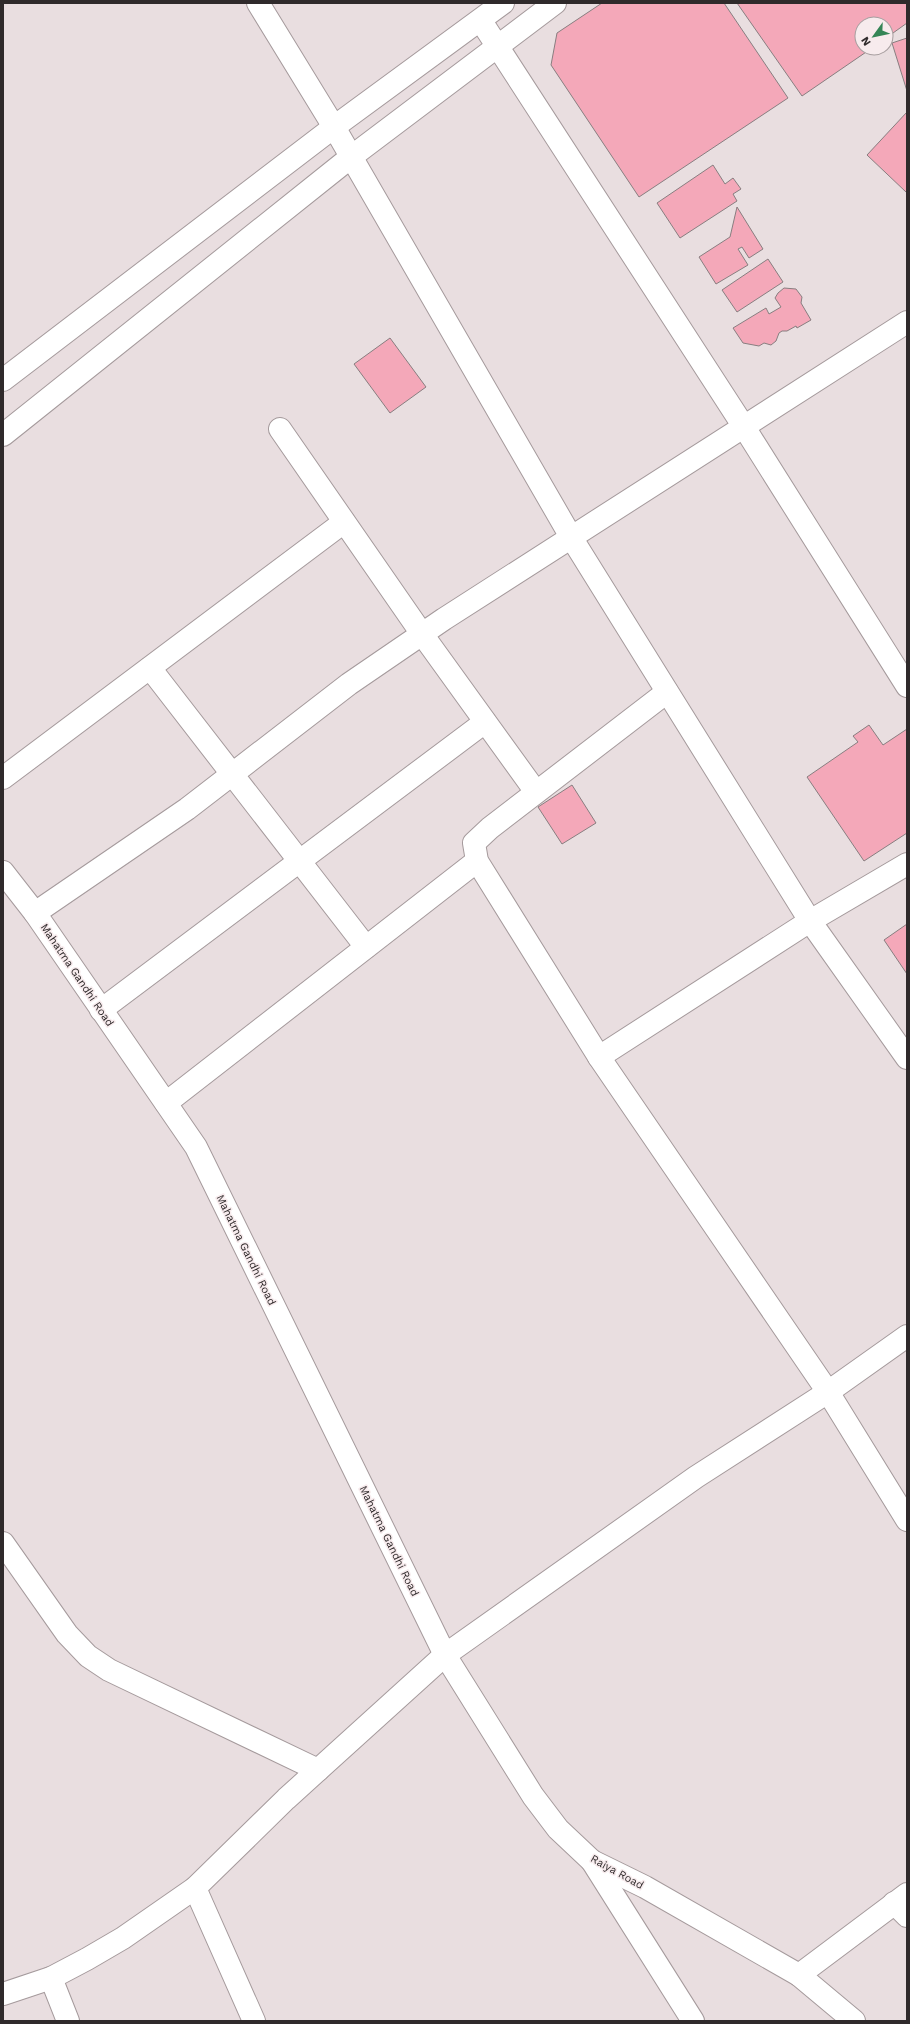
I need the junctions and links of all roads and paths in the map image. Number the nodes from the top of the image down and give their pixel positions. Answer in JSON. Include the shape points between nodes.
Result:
{"nodes":[{"id":1,"x":258,"y":3,"type":"edge"},
{"id":2,"x":503,"y":3,"type":"edge"},
{"id":3,"x":548,"y":5,"type":"edge"},
{"id":4,"x":481,"y":20,"type":"junction"},
{"id":5,"x":497,"y":45,"type":"junction"},
{"id":6,"x":334,"y":127,"type":"junction"},
{"id":7,"x":351,"y":157,"type":"junction"},
{"id":8,"x":907,"y":322,"type":"edge"},
{"id":9,"x":3,"y":380,"type":"edge"},
{"id":10,"x":744,"y":427,"type":"junction"},
{"id":11,"x":280,"y":429,"type":"dead end"},
{"id":12,"x":3,"y":435,"type":"edge"},
{"id":13,"x":344,"y":522,"type":"junction"},
{"id":14,"x":572,"y":536,"type":"junction"},
{"id":15,"x":422,"y":634,"type":"junction"},
{"id":16,"x":150,"y":668,"type":"junction"},
{"id":17,"x":907,"y":686,"type":"edge"},
{"id":18,"x":668,"y":692,"type":"junction"},
{"id":19,"x":485,"y":722,"type":"junction"},
{"id":20,"x":232,"y":774,"type":"junction"},
{"id":21,"x":3,"y":778,"type":"edge"},
{"id":22,"x":536,"y":792,"type":"junction"},
{"id":23,"x":300,"y":861,"type":"junction"},
{"id":24,"x":477,"y":861,"type":"junction"},
{"id":25,"x":907,"y":864,"type":"edge"},
{"id":26,"x":3,"y":872,"type":"edge"},
{"id":27,"x":35,"y":913,"type":"junction"},
{"id":28,"x":810,"y":921,"type":"junction"},
{"id":29,"x":366,"y":947,"type":"junction"},
{"id":30,"x":102,"y":1010,"type":"junction"},
{"id":31,"x":598,"y":1057,"type":"junction"},
{"id":32,"x":907,"y":1058,"type":"edge"},
{"id":33,"x":166,"y":1103,"type":"junction"},
{"id":34,"x":907,"y":1336,"type":"edge"},
{"id":35,"x":828,"y":1392,"type":"junction"},
{"id":36,"x":907,"y":1520,"type":"edge"},
{"id":37,"x":3,"y":1543,"type":"edge"},
{"id":38,"x":444,"y":1655,"type":"junction"},
{"id":39,"x":318,"y":1770,"type":"junction"},
{"id":40,"x":592,"y":1861,"type":"junction"},
{"id":41,"x":195,"y":1888,"type":"junction"},
{"id":42,"x":903,"y":1904,"type":"edge"},
{"id":43,"x":799,"y":1975,"type":"junction"},
{"id":44,"x":51,"y":1978,"type":"junction"},
{"id":45,"x":3,"y":1994,"type":"edge"},
{"id":46,"x":68,"y":2021,"type":"edge"},
{"id":47,"x":254,"y":2021,"type":"edge"},
{"id":48,"x":693,"y":2021,"type":"edge"},
{"id":49,"x":854,"y":2021,"type":"edge"}],
"edges":[{"from":1,"to":6,"type":"street"},
{"from":2,"to":4,"type":"street"},
{"from":3,"to":5,"type":"street"},
{"from":4,"to":5,"type":"street"},
{"from":4,"to":6,"type":"street"},
{"from":5,"to":7,"type":"street"},
{"from":5,"to":10,"type":"street"},
{"from":6,"to":7,"type":"street"},
{"from":6,"to":9,"type":"street"},
{"from":7,"to":12,"type":"street"},
{"from":7,"to":14,"type":"street"},
{"from":8,"to":10,"type":"street"},
{"from":10,"to":14,"type":"street"},
{"from":10,"to":17,"type":"street"},
{"from":11,"to":13,"type":"street"},
{"from":13,"to":15,"type":"street"},
{"from":13,"to":16,"type":"street"},
{"from":14,"to":15,"type":"street"},
{"from":14,"to":18,"type":"street"},
{"from":15,"to":19,"type":"street"},
{"from":15,"to":20,"type":"street","via":[[349,684]]},
{"from":16,"to":20,"type":"street"},
{"from":16,"to":21,"type":"street"},
{"from":18,"to":22,"type":"street"},
{"from":18,"to":28,"type":"street"},
{"from":19,"to":22,"type":"street"},
{"from":19,"to":23,"type":"street"},
{"from":20,"to":23,"type":"street"},
{"from":20,"to":27,"type":"street","via":[[186,809]]},
{"from":22,"to":24,"type":"street","via":[[474,843]]},
{"from":23,"to":29,"type":"street"},
{"from":23,"to":30,"type":"street"},
{"from":24,"to":29,"type":"street"},
{"from":24,"to":31,"type":"street"},
{"from":25,"to":28,"type":"street"},
{"from":26,"to":27,"type":"street","name":"Mahatma Gandhi Road"},
{"from":27,"to":30,"type":"street","name":"Mahatma Gandhi Road"},
{"from":28,"to":31,"type":"street"},
{"from":28,"to":32,"type":"street"},
{"from":29,"to":33,"type":"street"},
{"from":30,"to":33,"type":"street","name":"Mahatma Gandhi Road"},
{"from":31,"to":35,"type":"street"},
{"from":33,"to":38,"type":"street","name":"Mahatma Gandhi Road","via":[[196,1147]]},
{"from":34,"to":35,"type":"street"},
{"from":35,"to":36,"type":"street"},
{"from":35,"to":38,"type":"street","via":[[696,1477]]},
{"from":37,"to":39,"type":"street","via":[[67,1634],[88,1656],[109,1670]]},
{"from":38,"to":39,"type":"street"},
{"from":38,"to":40,"type":"street","name":"Raiya Road","via":[[532,1796],[558,1829]]},
{"from":39,"to":41,"type":"street"},
{"from":40,"to":43,"type":"street","name":"Raiya Road","via":[[645,1887]]},
{"from":40,"to":48,"type":"street"},
{"from":41,"to":44,"type":"street","via":[[123,1938]]},
{"from":41,"to":47,"type":"street"},
{"from":42,"to":43,"type":"street"},
{"from":43,"to":49,"type":"street","name":"Raiya Road"},
{"from":44,"to":45,"type":"street"},
{"from":44,"to":46,"type":"street"}]}
